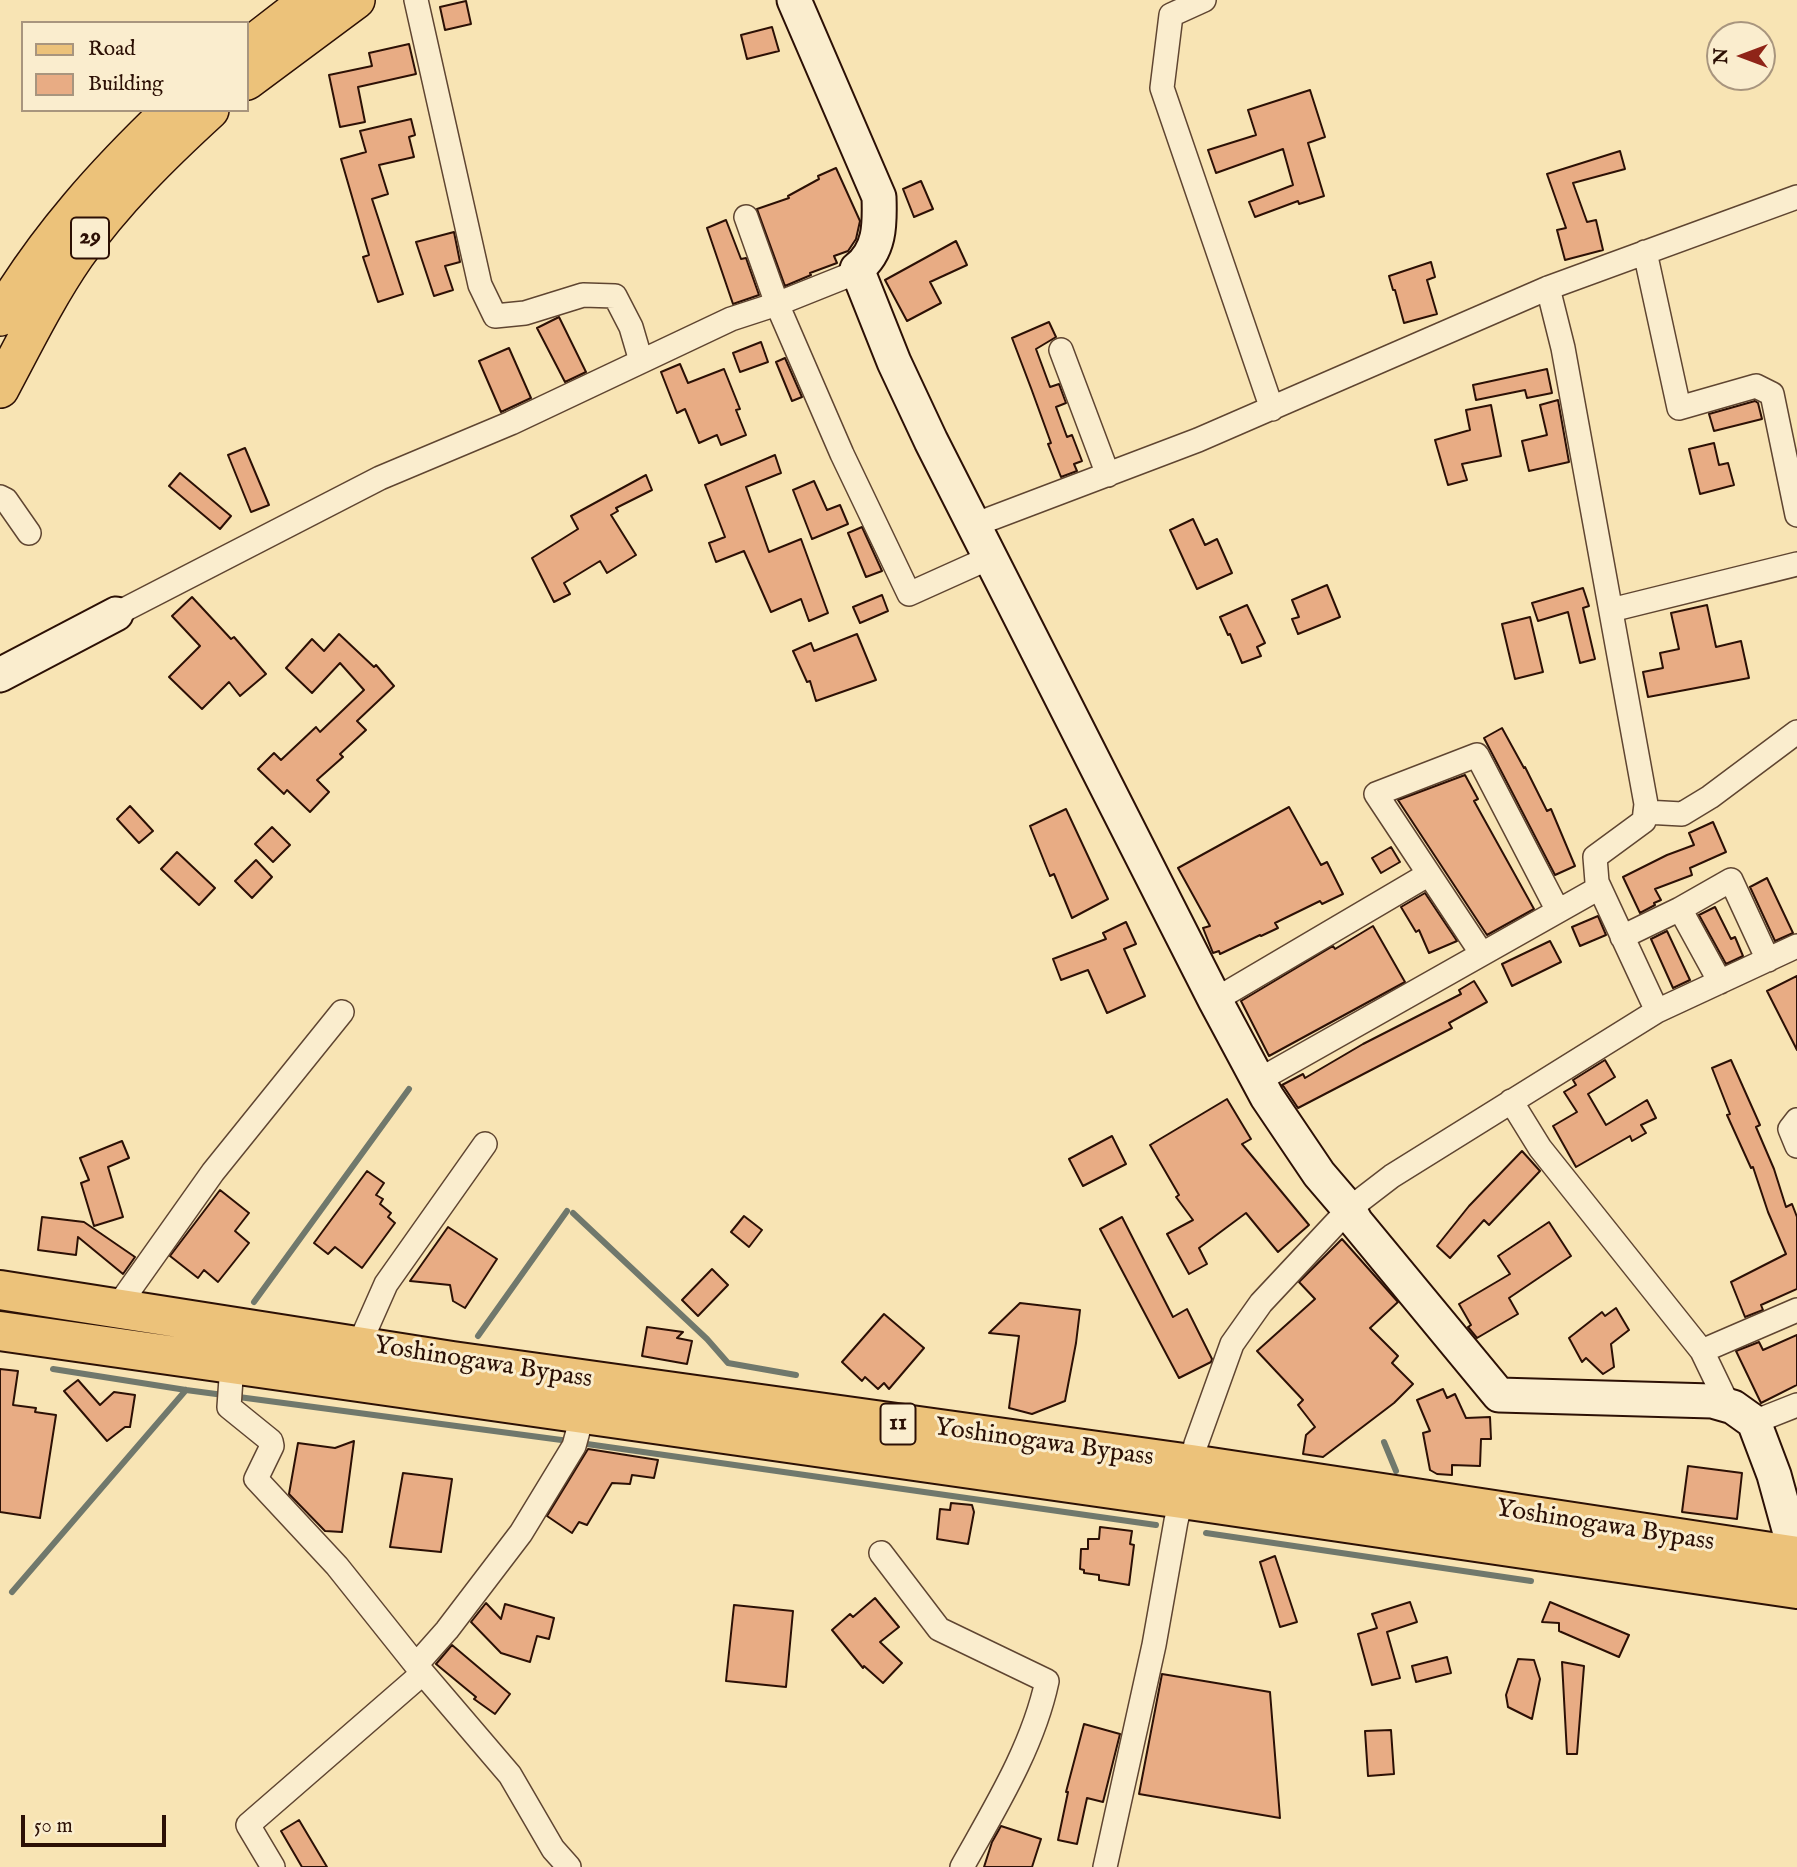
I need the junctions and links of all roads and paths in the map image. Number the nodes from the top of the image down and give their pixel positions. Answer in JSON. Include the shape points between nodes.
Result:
{"nodes":[{"id":1,"x":309,"y":0,"type":"edge"},
{"id":2,"x":356,"y":0,"type":"edge"},
{"id":3,"x":416,"y":0,"type":"edge"},
{"id":4,"x":794,"y":0,"type":"edge"},
{"id":5,"x":1204,"y":0,"type":"edge"},
{"id":6,"x":248,"y":47,"type":"edge"},
{"id":7,"x":248,"y":80,"type":"edge"},
{"id":8,"x":170,"y":112,"type":"edge"},
{"id":9,"x":208,"y":112,"type":"edge"},
{"id":10,"x":1797,"y":198,"type":"edge"},
{"id":11,"x":747,"y":217,"type":"dead end"},
{"id":12,"x":1645,"y":251,"type":"junction"},
{"id":13,"x":857,"y":272,"type":"junction"},
{"id":14,"x":1548,"y":288,"type":"junction"},
{"id":15,"x":777,"y":304,"type":"junction"},
{"id":16,"x":0,"y":317,"type":"edge"},
{"id":17,"x":1061,"y":351,"type":"dead end"},
{"id":18,"x":641,"y":360,"type":"junction"},
{"id":19,"x":0,"y":389,"type":"edge"},
{"id":20,"x":1272,"y":409,"type":"junction"},
{"id":21,"x":1108,"y":475,"type":"junction"},
{"id":22,"x":0,"y":497,"type":"edge"},
{"id":23,"x":1797,"y":515,"type":"edge"},
{"id":24,"x":974,"y":525,"type":"junction"},
{"id":25,"x":29,"y":533,"type":"dead end"},
{"id":26,"x":989,"y":558,"type":"junction"},
{"id":27,"x":1797,"y":564,"type":"edge"},
{"id":28,"x":1611,"y":610,"type":"junction"},
{"id":29,"x":116,"y":614,"type":"joint"},
{"id":30,"x":0,"y":675,"type":"edge"},
{"id":31,"x":1797,"y":732,"type":"edge"},
{"id":32,"x":1645,"y":812,"type":"junction"},
{"id":33,"x":1429,"y":874,"type":"junction"},
{"id":34,"x":1599,"y":888,"type":"junction"},
{"id":35,"x":1679,"y":909,"type":"junction"},
{"id":36,"x":1558,"y":911,"type":"junction"},
{"id":37,"x":1622,"y":937,"type":"junction"},
{"id":38,"x":1797,"y":946,"type":"edge"},
{"id":39,"x":1482,"y":954,"type":"junction"},
{"id":40,"x":1768,"y":960,"type":"junction"},
{"id":41,"x":1720,"y":982,"type":"junction"},
{"id":42,"x":1215,"y":1000,"type":"junction"},
{"id":43,"x":1657,"y":1011,"type":"junction"},
{"id":44,"x":342,"y":1012,"type":"dead end"},
{"id":45,"x":1259,"y":1080,"type":"junction"},
{"id":46,"x":1511,"y":1101,"type":"junction"},
{"id":47,"x":1797,"y":1120,"type":"edge"},
{"id":48,"x":485,"y":1144,"type":"dead end"},
{"id":49,"x":1797,"y":1146,"type":"edge"},
{"id":50,"x":1349,"y":1209,"type":"junction"},
{"id":51,"x":0,"y":1290,"type":"edge"},
{"id":52,"x":118,"y":1307,"type":"junction"},
{"id":53,"x":1797,"y":1310,"type":"edge"},
{"id":54,"x":0,"y":1331,"type":"edge"},
{"id":55,"x":359,"y":1345,"type":"junction"},
{"id":56,"x":1702,"y":1351,"type":"junction"},
{"id":57,"x":230,"y":1385,"type":"junction"},
{"id":58,"x":1797,"y":1405,"type":"edge"},
{"id":59,"x":1741,"y":1414,"type":"junction"},
{"id":60,"x":578,"y":1432,"type":"junction"},
{"id":61,"x":1186,"y":1482,"type":"junction"},
{"id":62,"x":881,"y":1553,"type":"dead end"},
{"id":63,"x":1795,"y":1567,"type":"edge"},
{"id":64,"x":419,"y":1669,"type":"junction"},
{"id":65,"x":273,"y":1867,"type":"edge"},
{"id":66,"x":569,"y":1867,"type":"edge"},
{"id":67,"x":962,"y":1867,"type":"edge"},
{"id":68,"x":1105,"y":1867,"type":"edge"}],
"edges":[{"from":1,"to":6,"type":"main road"},
{"from":2,"to":7,"type":"main road"},
{"from":3,"to":18,"type":"street","via":[[480,285],[495,316],[525,313],[583,295],[615,296]]},
{"from":4,"to":13,"type":"street","via":[[878,197],[880,224],[875,248]]},
{"from":5,"to":20,"type":"street","via":[[1171,15],[1162,88]]},
{"from":8,"to":16,"type":"main road","number":"29","via":[[118,161],[50,240]]},
{"from":9,"to":19,"type":"main road","number":"29","via":[[139,179],[77,254]]},
{"from":10,"to":12,"type":"street"},
{"from":11,"to":15,"type":"street"},
{"from":12,"to":14,"type":"street"},
{"from":12,"to":23,"type":"street","via":[[1679,408],[1756,386],[1772,394]]},
{"from":13,"to":15,"type":"street"},
{"from":13,"to":24,"type":"street","via":[[894,362]]},
{"from":14,"to":20,"type":"street"},
{"from":14,"to":28,"type":"street"},
{"from":15,"to":18,"type":"street","via":[[731,319]]},
{"from":15,"to":26,"type":"street","via":[[909,594]]},
{"from":17,"to":21,"type":"street"},
{"from":18,"to":29,"type":"street","via":[[511,423],[380,478]]},
{"from":20,"to":21,"type":"street"},
{"from":21,"to":24,"type":"street"},
{"from":22,"to":25,"type":"street"},
{"from":24,"to":26,"type":"street"},
{"from":26,"to":42,"type":"street"},
{"from":27,"to":28,"type":"street"},
{"from":28,"to":32,"type":"street"},
{"from":29,"to":30,"type":"street"},
{"from":31,"to":32,"type":"street","via":[[1682,814]]},
{"from":32,"to":34,"type":"street","via":[[1644,821],[1595,857]]},
{"from":33,"to":36,"type":"street","via":[[1376,794],[1477,755]]},
{"from":33,"to":39,"type":"street"},
{"from":33,"to":42,"type":"street"},
{"from":34,"to":36,"type":"street"},
{"from":34,"to":37,"type":"street"},
{"from":35,"to":37,"type":"street"},
{"from":35,"to":40,"type":"street","via":[[1731,880]]},
{"from":35,"to":41,"type":"street"},
{"from":36,"to":39,"type":"street"},
{"from":37,"to":43,"type":"street"},
{"from":38,"to":40,"type":"street"},
{"from":39,"to":45,"type":"street"},
{"from":40,"to":41,"type":"street"},
{"from":41,"to":43,"type":"street"},
{"from":42,"to":45,"type":"street"},
{"from":43,"to":46,"type":"street"},
{"from":44,"to":52,"type":"street","via":[[213,1172]]},
{"from":45,"to":50,"type":"street","via":[[1319,1174]]},
{"from":46,"to":50,"type":"street","via":[[1392,1176]]},
{"from":46,"to":56,"type":"street","via":[[1540,1148]]},
{"from":47,"to":49,"type":"street","via":[[1790,1129]]},
{"from":48,"to":55,"type":"street","via":[[386,1284]]},
{"from":50,"to":59,"type":"street","via":[[1499,1395],[1712,1401]]},
{"from":50,"to":61,"type":"street","via":[[1261,1303],[1232,1344]]},
{"from":51,"to":52,"type":"highway","name":"Yoshinogawa Bypass","number":"11"},
{"from":52,"to":55,"type":"highway","name":"Yoshinogawa Bypass","number":"11"},
{"from":53,"to":56,"type":"street"},
{"from":54,"to":57,"type":"highway","name":"Yoshinogawa Bypass","number":"11"},
{"from":55,"to":61,"type":"highway","name":"Yoshinogawa Bypass","number":"11"},
{"from":56,"to":59,"type":"street"},
{"from":57,"to":60,"type":"highway","name":"Yoshinogawa Bypass","number":"11"},
{"from":57,"to":64,"type":"street","via":[[229,1407],[271,1441],[256,1479],[337,1566]]},
{"from":58,"to":59,"type":"street"},
{"from":59,"to":63,"type":"street","via":[[1774,1475]]},
{"from":60,"to":61,"type":"highway","name":"Yoshinogawa Bypass","number":"11"},
{"from":60,"to":64,"type":"street","via":[[521,1533]]},
{"from":61,"to":63,"type":"highway","name":"Yoshinogawa Bypass","number":"11","via":[[1460,1541]]},
{"from":61,"to":68,"type":"street"},
{"from":62,"to":67,"type":"street","via":[[939,1629],[1047,1681],[1041,1712]]},
{"from":64,"to":65,"type":"street","via":[[248,1825]]},
{"from":64,"to":66,"type":"street","via":[[510,1775],[552,1849]]}]}
